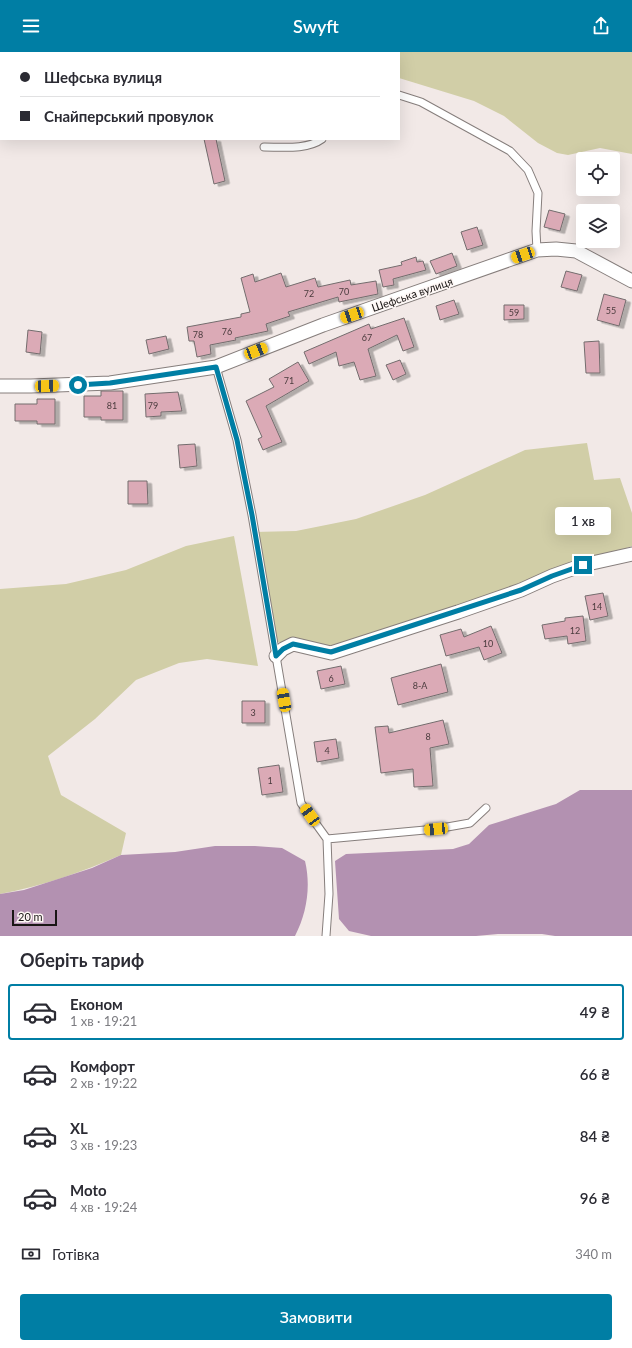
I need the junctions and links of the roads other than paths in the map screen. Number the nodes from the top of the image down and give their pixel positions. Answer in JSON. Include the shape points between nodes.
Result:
{"nodes":[{"id":1,"x":400,"y":95,"type":"edge"},
{"id":2,"x":321,"y":140,"type":"edge"},
{"id":3,"x":264,"y":147,"type":"dead end"},
{"id":4,"x":537,"y":250,"type":"junction"},
{"id":5,"x":632,"y":281,"type":"edge"},
{"id":6,"x":216,"y":367,"type":"junction"},
{"id":7,"x":0,"y":386,"type":"edge"},
{"id":8,"x":632,"y":554,"type":"edge"},
{"id":9,"x":276,"y":656,"type":"junction"},
{"id":10,"x":486,"y":808,"type":"dead end"},
{"id":11,"x":327,"y":839,"type":"junction"},
{"id":12,"x":326,"y":936,"type":"edge"}],
"edges":[{"from":1,"to":4,"type":"lane","via":[[421,102],[510,151],[528,170],[538,193]]},
{"from":2,"to":3,"type":"lane","via":[[316,144],[295,147]]},
{"from":4,"to":5,"type":"street","name":"Шефська вулиця","via":[[576,251]]},
{"from":4,"to":6,"type":"street","name":"Шефська вулиця","via":[[323,325]]},
{"from":6,"to":7,"type":"street","name":"Шефська вулиця","via":[[110,383]]},
{"from":6,"to":9,"type":"lane","via":[[237,440]]},
{"from":8,"to":9,"type":"street","via":[[583,565],[486,602],[331,652],[293,644]]},
{"from":9,"to":11,"type":"lane","via":[[301,803]]},
{"from":10,"to":11,"type":"lane","via":[[470,823],[436,829]]},
{"from":11,"to":12,"type":"lane","via":[[329,894]]}]}
